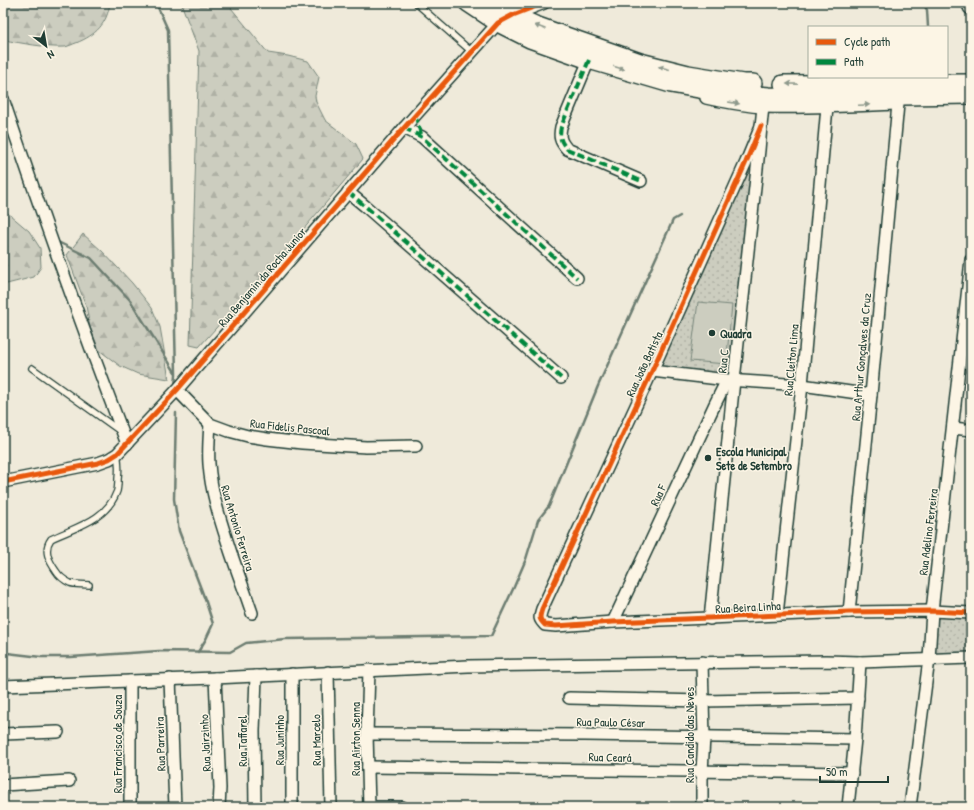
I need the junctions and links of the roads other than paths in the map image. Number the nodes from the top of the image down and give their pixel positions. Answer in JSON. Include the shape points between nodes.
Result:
{"nodes":[{"id":1,"x":416,"y":3,"type":"edge"},
{"id":2,"x":468,"y":3,"type":"edge"},
{"id":3,"x":492,"y":3,"type":"edge"},
{"id":4,"x":544,"y":3,"type":"edge"},
{"id":5,"x":970,"y":3,"type":"edge"},
{"id":6,"x":971,"y":7,"type":"edge"},
{"id":7,"x":506,"y":19,"type":"junction"},
{"id":8,"x":472,"y":52,"type":"junction"},
{"id":9,"x":589,"y":60,"type":"junction"},
{"id":10,"x":971,"y":83,"type":"edge"},
{"id":11,"x":671,"y":84,"type":"junction"},
{"id":12,"x":945,"y":95,"type":"junction"},
{"id":13,"x":971,"y":95,"type":"edge"},
{"id":14,"x":3,"y":99,"type":"edge"},
{"id":15,"x":898,"y":104,"type":"junction"},
{"id":16,"x":827,"y":106,"type":"junction"},
{"id":17,"x":763,"y":107,"type":"junction"},
{"id":18,"x":415,"y":115,"type":"junction"},
{"id":19,"x":760,"y":126,"type":"junction"},
{"id":20,"x":404,"y":128,"type":"junction"},
{"id":21,"x":422,"y":137,"type":"junction"},
{"id":22,"x":641,"y":181,"type":"dead end"},
{"id":23,"x":348,"y":192,"type":"junction"},
{"id":24,"x":971,"y":260,"type":"edge"},
{"id":25,"x":578,"y":278,"type":"dead end"},
{"id":26,"x":968,"y":304,"type":"edge"},
{"id":27,"x":32,"y":368,"type":"dead end"},
{"id":28,"x":652,"y":371,"type":"junction"},
{"id":29,"x":561,"y":378,"type":"dead end"},
{"id":30,"x":730,"y":380,"type":"junction"},
{"id":31,"x":802,"y":385,"type":"junction"},
{"id":32,"x":178,"y":390,"type":"junction"},
{"id":33,"x":871,"y":395,"type":"junction"},
{"id":34,"x":210,"y":424,"type":"junction"},
{"id":35,"x":953,"y":428,"type":"junction"},
{"id":36,"x":971,"y":430,"type":"edge"},
{"id":37,"x":122,"y":432,"type":"junction"},
{"id":38,"x":127,"y":444,"type":"junction"},
{"id":39,"x":416,"y":446,"type":"dead end"},
{"id":40,"x":117,"y":454,"type":"junction"},
{"id":41,"x":3,"y":482,"type":"edge"},
{"id":42,"x":89,"y":585,"type":"dead end"},
{"id":43,"x":542,"y":609,"type":"joint"},
{"id":44,"x":932,"y":611,"type":"junction"},
{"id":45,"x":849,"y":612,"type":"junction"},
{"id":46,"x":971,"y":612,"type":"edge"},
{"id":47,"x":252,"y":613,"type":"dead end"},
{"id":48,"x":777,"y":616,"type":"junction"},
{"id":49,"x":710,"y":618,"type":"junction"},
{"id":50,"x":613,"y":622,"type":"junction"},
{"id":51,"x":971,"y":658,"type":"edge"},
{"id":52,"x":929,"y":659,"type":"junction"},
{"id":53,"x":702,"y":662,"type":"junction"},
{"id":54,"x":860,"y":662,"type":"junction"},
{"id":55,"x":369,"y":670,"type":"junction"},
{"id":56,"x":328,"y":672,"type":"junction"},
{"id":57,"x":292,"y":674,"type":"junction"},
{"id":58,"x":256,"y":676,"type":"junction"},
{"id":59,"x":215,"y":678,"type":"junction"},
{"id":60,"x":170,"y":679,"type":"junction"},
{"id":61,"x":130,"y":681,"type":"junction"},
{"id":62,"x":3,"y":686,"type":"edge"},
{"id":63,"x":570,"y":698,"type":"dead end"},
{"id":64,"x":858,"y":698,"type":"junction"},
{"id":65,"x":703,"y":701,"type":"junction"},
{"id":66,"x":58,"y":732,"type":"dead end"},
{"id":67,"x":3,"y":734,"type":"edge"},
{"id":68,"x":367,"y":734,"type":"junction"},
{"id":69,"x":704,"y":737,"type":"junction"},
{"id":70,"x":855,"y":739,"type":"junction"},
{"id":71,"x":368,"y":767,"type":"junction"},
{"id":72,"x":702,"y":772,"type":"junction"},
{"id":73,"x":852,"y":773,"type":"junction"},
{"id":74,"x":69,"y":781,"type":"dead end"},
{"id":75,"x":3,"y":785,"type":"edge"},
{"id":76,"x":130,"y":807,"type":"edge"},
{"id":77,"x":175,"y":807,"type":"edge"},
{"id":78,"x":219,"y":807,"type":"edge"},
{"id":79,"x":255,"y":807,"type":"edge"},
{"id":80,"x":292,"y":807,"type":"edge"},
{"id":81,"x":331,"y":807,"type":"edge"},
{"id":82,"x":369,"y":807,"type":"edge"},
{"id":83,"x":402,"y":807,"type":"edge"},
{"id":84,"x":702,"y":807,"type":"edge"},
{"id":85,"x":848,"y":807,"type":"edge"},
{"id":86,"x":910,"y":807,"type":"edge"}],
"edges":[{"from":1,"to":8,"type":"lane"},
{"from":2,"to":7,"type":"main road"},
{"from":3,"to":7,"type":"main road"},
{"from":4,"to":7,"type":"street"},
{"from":5,"to":6,"type":"main road"},
{"from":7,"to":8,"type":"street","name":"Rua Benjamin da Rocha Junior"},
{"from":7,"to":9,"type":"main road","via":[[530,39]]},
{"from":10,"to":7,"type":"main road","one_way":true,"via":[[743,83],[688,74],[640,62],[535,25]]},
{"from":8,"to":18,"type":"street","name":"Rua Benjamin da Rocha Junior"},
{"from":9,"to":11,"type":"main road","one_way":true},
{"from":9,"to":22,"type":"street","via":[[561,127],[562,143],[567,149]]},
{"from":11,"to":12,"type":"main road","via":[[715,92],[769,96]]},
{"from":11,"to":17,"type":"street","one_way":true,"via":[[689,94]]},
{"from":12,"to":13,"type":"main road"},
{"from":12,"to":15,"type":"street"},
{"from":14,"to":37,"type":"street"},
{"from":16,"to":15,"type":"street","one_way":true},
{"from":15,"to":33,"type":"street","name":"Rua Arthur Gonçalves da Cruz"},
{"from":16,"to":17,"type":"street"},
{"from":16,"to":31,"type":"street","name":"Rua Cleiton Lima"},
{"from":17,"to":19,"type":"street","name":"Rua C"},
{"from":18,"to":20,"type":"street","name":"Rua Benjamin da Rocha Junior"},
{"from":18,"to":21,"type":"street"},
{"from":19,"to":28,"type":"street","name":"Rua Joāo Batista"},
{"from":19,"to":30,"type":"street","name":"Rua C"},
{"from":20,"to":21,"type":"street"},
{"from":20,"to":23,"type":"street","name":"Rua Benjamin da Rocha Junior"},
{"from":21,"to":25,"type":"street"},
{"from":23,"to":29,"type":"street"},
{"from":23,"to":32,"type":"street","name":"Rua Benjamin da Rocha Junior"},
{"from":24,"to":26,"type":"street","name":"Rua Adelino Ferreira"},
{"from":26,"to":35,"type":"street","name":"Rua Adelino Ferreira"},
{"from":27,"to":37,"type":"lane"},
{"from":28,"to":30,"type":"street"},
{"from":28,"to":43,"type":"street","name":"Rua Joāo Batista"},
{"from":30,"to":31,"type":"street"},
{"from":30,"to":49,"type":"street","name":"Rua C"},
{"from":30,"to":50,"type":"street","name":"Rua F","via":[[714,406]]},
{"from":31,"to":33,"type":"street"},
{"from":31,"to":48,"type":"street","name":"Rua Cleiton Lima"},
{"from":32,"to":34,"type":"street","name":"Rua Fidelis Pascoal"},
{"from":32,"to":38,"type":"street","name":"Rua Benjamin da Rocha Junior"},
{"from":33,"to":45,"type":"street","name":"Rua Arthur Gonçalves da Cruz"},
{"from":34,"to":39,"type":"street","name":"Rua Fidelis Pascoal","via":[[248,436],[281,440],[366,447]]},
{"from":34,"to":47,"type":"street","name":"Rua Antonio Ferreira","via":[[209,464],[216,505]]},
{"from":35,"to":36,"type":"street"},
{"from":35,"to":44,"type":"street","name":"Rua Adelino Ferreira"},
{"from":37,"to":38,"type":"street"},
{"from":38,"to":40,"type":"street","name":"Rua Benjamin da Rocha Junior"},
{"from":40,"to":41,"type":"street","name":"Rua Benjamin da Rocha Junior","via":[[98,463]]},
{"from":40,"to":42,"type":"lane","via":[[117,490],[106,509],[95,519],[51,539],[48,543],[46,553],[60,576],[71,583]]},
{"from":43,"to":50,"type":"street","name":"Rua Beira Linha","via":[[540,620],[545,625]]},
{"from":44,"to":45,"type":"street","name":"Rua Beira Linha"},
{"from":44,"to":46,"type":"street","name":"Rua Beira Linha"},
{"from":44,"to":52,"type":"street","name":"Rua Adelino Ferreira"},
{"from":45,"to":48,"type":"street","name":"Rua Beira Linha"},
{"from":48,"to":49,"type":"street","name":"Rua Beira Linha"},
{"from":49,"to":50,"type":"street","name":"Rua Beira Linha"},
{"from":51,"to":52,"type":"street"},
{"from":52,"to":54,"type":"street"},
{"from":52,"to":86,"type":"street","name":"Rua Adelino Ferreira"},
{"from":53,"to":54,"type":"street"},
{"from":53,"to":55,"type":"street"},
{"from":53,"to":65,"type":"street","name":"Rua Candido das Neves"},
{"from":54,"to":64,"type":"street"},
{"from":55,"to":56,"type":"street"},
{"from":55,"to":68,"type":"street","name":"Rua Airton Senna"},
{"from":56,"to":57,"type":"street"},
{"from":56,"to":81,"type":"street","name":"Rua Marcelo"},
{"from":57,"to":58,"type":"street"},
{"from":57,"to":80,"type":"street","name":"Rua Juninho"},
{"from":58,"to":59,"type":"street"},
{"from":58,"to":79,"type":"street","name":"Rua Taffarel"},
{"from":59,"to":60,"type":"street"},
{"from":59,"to":78,"type":"street","name":"Rua Jairzinho"},
{"from":60,"to":61,"type":"street"},
{"from":60,"to":77,"type":"street","name":"Rua Parreira"},
{"from":61,"to":62,"type":"street"},
{"from":61,"to":76,"type":"street","name":"Rua Francisco de Souza"},
{"from":63,"to":65,"type":"street","name":"Rua Paulo César"},
{"from":64,"to":65,"type":"street","name":"Rua Paulo César"},
{"from":64,"to":70,"type":"street"},
{"from":65,"to":69,"type":"street","name":"Rua Candido das Neves"},
{"from":66,"to":67,"type":"street"},
{"from":68,"to":69,"type":"street","name":"Rua Paulo César"},
{"from":68,"to":71,"type":"street","name":"Rua Airton Senna"},
{"from":69,"to":70,"type":"street","name":"Rua Paulo César"},
{"from":69,"to":72,"type":"street","name":"Rua Candido das Neves"},
{"from":70,"to":73,"type":"street"},
{"from":71,"to":72,"type":"street","name":"Rua Ceará"},
{"from":71,"to":82,"type":"street","name":"Rua Airton Senna"},
{"from":72,"to":73,"type":"street","name":"Rua Ceará"},
{"from":72,"to":84,"type":"street","name":"Rua Candido das Neves"},
{"from":73,"to":85,"type":"street"},
{"from":74,"to":75,"type":"street"},
{"from":82,"to":83,"type":"street"}]}
